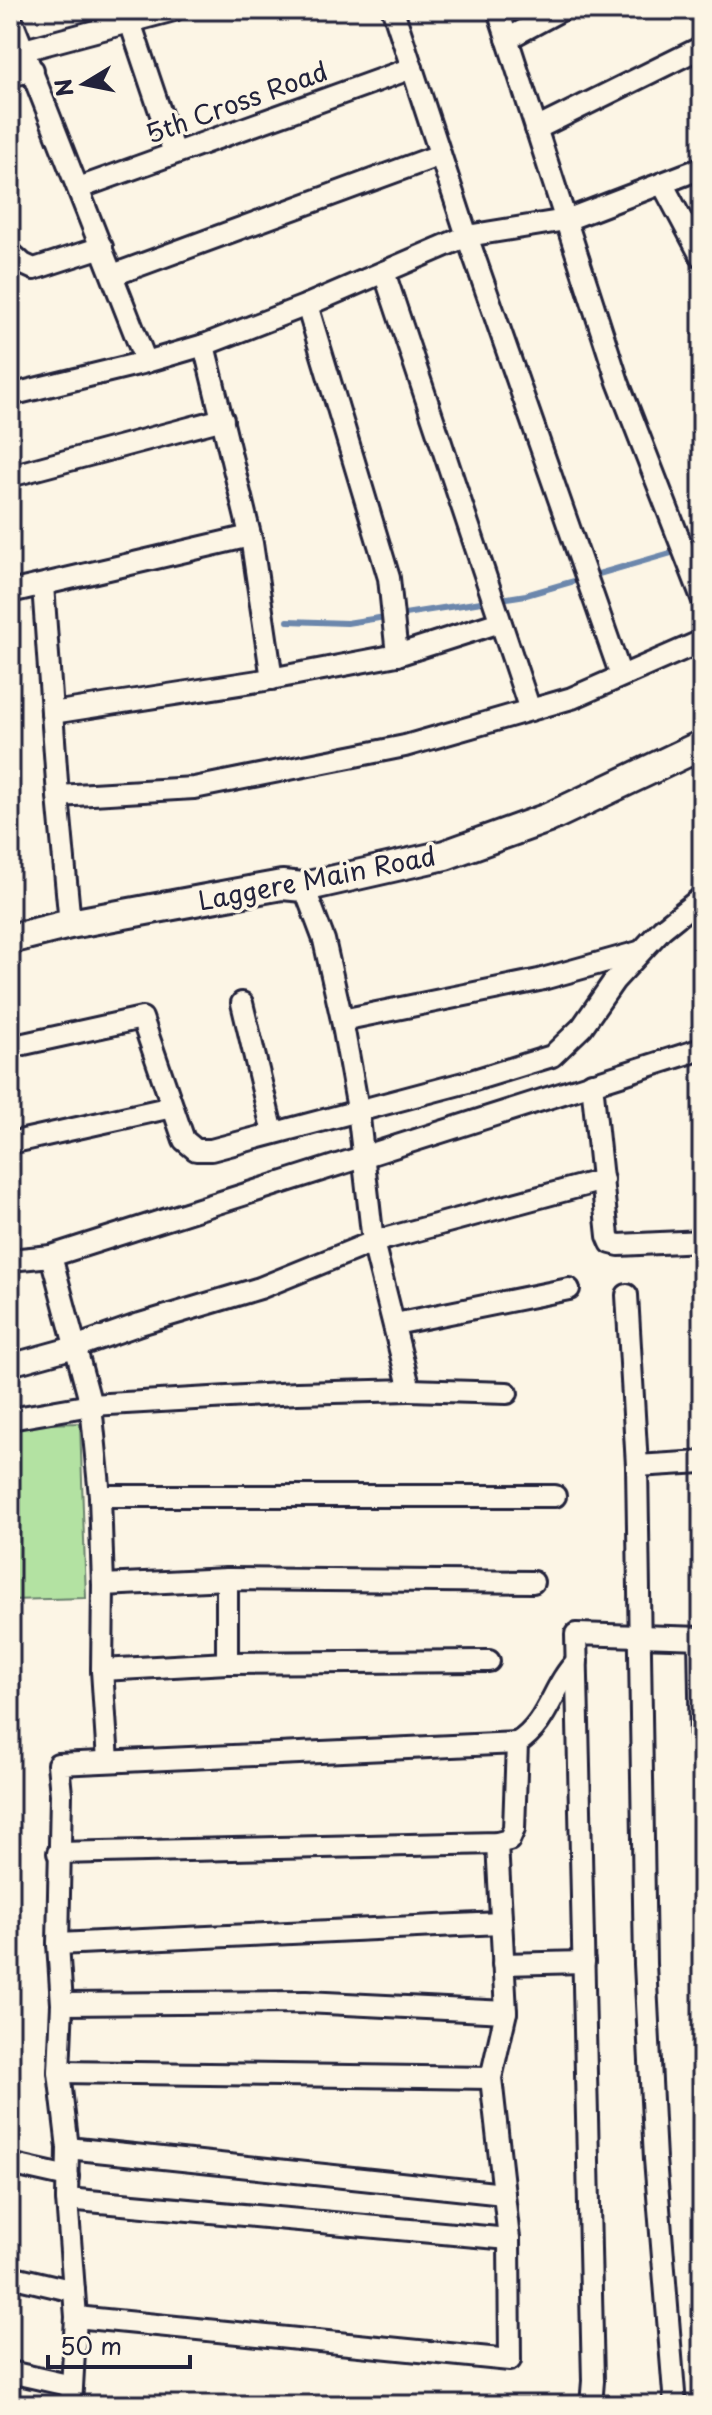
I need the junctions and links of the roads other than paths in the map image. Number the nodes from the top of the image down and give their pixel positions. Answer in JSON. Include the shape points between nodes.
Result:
{"nodes":[{"id":1,"x":174,"y":10,"type":"edge"},
{"id":2,"x":393,"y":10,"type":"edge"},
{"id":3,"x":498,"y":10,"type":"edge"},
{"id":4,"x":561,"y":10,"type":"edge"},
{"id":5,"x":10,"y":16,"type":"edge"},
{"id":6,"x":130,"y":22,"type":"junction"},
{"id":7,"x":507,"y":39,"type":"junction"},
{"id":8,"x":702,"y":47,"type":"edge"},
{"id":9,"x":24,"y":50,"type":"junction"},
{"id":10,"x":412,"y":68,"type":"junction"},
{"id":11,"x":33,"y":70,"type":"junction"},
{"id":12,"x":10,"y":76,"type":"edge"},
{"id":13,"x":536,"y":129,"type":"junction"},
{"id":14,"x":174,"y":153,"type":"junction"},
{"id":15,"x":440,"y":155,"type":"junction"},
{"id":16,"x":702,"y":168,"type":"edge"},
{"id":17,"x":662,"y":183,"type":"junction"},
{"id":18,"x":79,"y":188,"type":"junction"},
{"id":19,"x":566,"y":220,"type":"junction"},
{"id":20,"x":467,"y":236,"type":"junction"},
{"id":21,"x":102,"y":247,"type":"junction"},
{"id":22,"x":10,"y":252,"type":"edge"},
{"id":23,"x":702,"y":258,"type":"edge"},
{"id":24,"x":384,"y":272,"type":"junction"},
{"id":25,"x":113,"y":275,"type":"junction"},
{"id":26,"x":307,"y":305,"type":"junction"},
{"id":27,"x":204,"y":345,"type":"junction"},
{"id":28,"x":146,"y":362,"type":"junction"},
{"id":29,"x":10,"y":395,"type":"edge"},
{"id":30,"x":223,"y":419,"type":"junction"},
{"id":31,"x":10,"y":476,"type":"edge"},
{"id":32,"x":250,"y":536,"type":"junction"},
{"id":33,"x":43,"y":585,"type":"junction"},
{"id":34,"x":10,"y":592,"type":"edge"},
{"id":35,"x":702,"y":598,"type":"edge"},
{"id":36,"x":500,"y":622,"type":"junction"},
{"id":37,"x":702,"y":641,"type":"edge"},
{"id":38,"x":397,"y":655,"type":"junction"},
{"id":39,"x":621,"y":676,"type":"junction"},
{"id":40,"x":272,"y":679,"type":"junction"},
{"id":41,"x":530,"y":710,"type":"junction"},
{"id":42,"x":52,"y":713,"type":"junction"},
{"id":43,"x":702,"y":745,"type":"edge"},
{"id":44,"x":58,"y":796,"type":"junction"},
{"id":45,"x":304,"y":887,"type":"junction"},
{"id":46,"x":700,"y":904,"type":"edge"},
{"id":47,"x":70,"y":924,"type":"junction"},
{"id":48,"x":10,"y":939,"type":"edge"},
{"id":49,"x":641,"y":952,"type":"junction"},
{"id":50,"x":242,"y":1003,"type":"dead end"},
{"id":51,"x":342,"y":1020,"type":"junction"},
{"id":52,"x":10,"y":1047,"type":"edge"},
{"id":53,"x":702,"y":1049,"type":"edge"},
{"id":54,"x":592,"y":1083,"type":"junction"},
{"id":55,"x":172,"y":1107,"type":"junction"},
{"id":56,"x":358,"y":1109,"type":"junction"},
{"id":57,"x":273,"y":1133,"type":"junction"},
{"id":58,"x":10,"y":1143,"type":"edge"},
{"id":59,"x":365,"y":1156,"type":"junction"},
{"id":60,"x":603,"y":1180,"type":"junction"},
{"id":61,"x":702,"y":1241,"type":"edge"},
{"id":62,"x":373,"y":1242,"type":"junction"},
{"id":63,"x":51,"y":1256,"type":"junction"},
{"id":64,"x":10,"y":1260,"type":"edge"},
{"id":65,"x":569,"y":1289,"type":"dead end"},
{"id":66,"x":627,"y":1295,"type":"dead end"},
{"id":67,"x":395,"y":1324,"type":"junction"},
{"id":68,"x":75,"y":1347,"type":"junction"},
{"id":69,"x":10,"y":1365,"type":"edge"},
{"id":70,"x":410,"y":1390,"type":"junction"},
{"id":71,"x":507,"y":1393,"type":"dead end"},
{"id":72,"x":91,"y":1405,"type":"junction"},
{"id":73,"x":10,"y":1419,"type":"edge"},
{"id":74,"x":702,"y":1462,"type":"edge"},
{"id":75,"x":637,"y":1466,"type":"junction"},
{"id":76,"x":100,"y":1496,"type":"junction"},
{"id":77,"x":555,"y":1496,"type":"dead end"},
{"id":78,"x":227,"y":1579,"type":"junction"},
{"id":79,"x":533,"y":1582,"type":"dead end"},
{"id":80,"x":103,"y":1585,"type":"junction"},
{"id":81,"x":641,"y":1636,"type":"junction"},
{"id":82,"x":701,"y":1638,"type":"edge"},
{"id":83,"x":489,"y":1661,"type":"dead end"},
{"id":84,"x":577,"y":1661,"type":"junction"},
{"id":85,"x":227,"y":1663,"type":"junction"},
{"id":86,"x":102,"y":1670,"type":"junction"},
{"id":87,"x":517,"y":1743,"type":"junction"},
{"id":88,"x":701,"y":1749,"type":"edge"},
{"id":89,"x":108,"y":1761,"type":"junction"},
{"id":90,"x":497,"y":1843,"type":"junction"},
{"id":91,"x":58,"y":1853,"type":"junction"},
{"id":92,"x":500,"y":1923,"type":"junction"},
{"id":93,"x":58,"y":1944,"type":"junction"},
{"id":94,"x":584,"y":1962,"type":"junction"},
{"id":95,"x":503,"y":1964,"type":"junction"},
{"id":96,"x":62,"y":2004,"type":"junction"},
{"id":97,"x":506,"y":2012,"type":"junction"},
{"id":98,"x":59,"y":2072,"type":"junction"},
{"id":99,"x":491,"y":2078,"type":"junction"},
{"id":100,"x":68,"y":2148,"type":"junction"},
{"id":101,"x":10,"y":2164,"type":"edge"},
{"id":102,"x":68,"y":2177,"type":"junction"},
{"id":103,"x":504,"y":2194,"type":"junction"},
{"id":104,"x":67,"y":2199,"type":"junction"},
{"id":105,"x":509,"y":2239,"type":"junction"},
{"id":106,"x":10,"y":2276,"type":"edge"},
{"id":107,"x":74,"y":2291,"type":"junction"},
{"id":108,"x":76,"y":2317,"type":"junction"},
{"id":109,"x":10,"y":2372,"type":"edge"},
{"id":110,"x":72,"y":2396,"type":"edge"},
{"id":111,"x":591,"y":2405,"type":"edge"},
{"id":112,"x":675,"y":2405,"type":"edge"}],
"edges":[{"from":1,"to":6,"type":"street"},
{"from":2,"to":10,"type":"street"},
{"from":3,"to":7,"type":"street"},
{"from":4,"to":7,"type":"street"},
{"from":5,"to":9,"type":"street"},
{"from":6,"to":9,"type":"street"},
{"from":6,"to":14,"type":"street"},
{"from":7,"to":13,"type":"street"},
{"from":8,"to":13,"type":"street"},
{"from":9,"to":11,"type":"street"},
{"from":10,"to":14,"type":"street","name":"5th Cross Road"},
{"from":10,"to":15,"type":"street"},
{"from":11,"to":12,"type":"street"},
{"from":11,"to":18,"type":"street"},
{"from":13,"to":19,"type":"street"},
{"from":14,"to":18,"type":"street","name":"5th Cross Road"},
{"from":15,"to":20,"type":"street"},
{"from":15,"to":25,"type":"street"},
{"from":16,"to":17,"type":"street"},
{"from":17,"to":19,"type":"street"},
{"from":17,"to":23,"type":"street"},
{"from":18,"to":21,"type":"street"},
{"from":19,"to":20,"type":"street"},
{"from":19,"to":35,"type":"street","via":[[618,382]]},
{"from":20,"to":24,"type":"street"},
{"from":20,"to":39,"type":"street"},
{"from":21,"to":22,"type":"street","via":[[34,269]]},
{"from":21,"to":25,"type":"street"},
{"from":24,"to":26,"type":"street"},
{"from":24,"to":36,"type":"street"},
{"from":25,"to":28,"type":"street"},
{"from":26,"to":27,"type":"street"},
{"from":26,"to":38,"type":"street","via":[[389,578]]},
{"from":27,"to":28,"type":"street"},
{"from":27,"to":30,"type":"street"},
{"from":28,"to":29,"type":"street"},
{"from":30,"to":31,"type":"street"},
{"from":30,"to":32,"type":"street"},
{"from":32,"to":33,"type":"street"},
{"from":32,"to":40,"type":"street"},
{"from":33,"to":34,"type":"street"},
{"from":33,"to":42,"type":"street"},
{"from":36,"to":38,"type":"street"},
{"from":36,"to":41,"type":"street"},
{"from":37,"to":39,"type":"street"},
{"from":38,"to":40,"type":"street"},
{"from":39,"to":41,"type":"street"},
{"from":40,"to":42,"type":"street"},
{"from":41,"to":44,"type":"street","via":[[405,746],[208,785]]},
{"from":42,"to":44,"type":"street"},
{"from":43,"to":45,"type":"street","name":"Laggere Main Road","via":[[548,818],[445,855]]},
{"from":44,"to":47,"type":"street"},
{"from":45,"to":47,"type":"street","name":"Laggere Main Road","via":[[282,885]]},
{"from":45,"to":51,"type":"street","via":[[324,940]]},
{"from":46,"to":49,"type":"street","via":[[662,929]]},
{"from":47,"to":48,"type":"street","name":"Laggere Main Road"},
{"from":49,"to":51,"type":"street","via":[[539,980]]},
{"from":49,"to":56,"type":"street","via":[[552,1056]]},
{"from":50,"to":57,"type":"street"},
{"from":51,"to":56,"type":"street"},
{"from":52,"to":55,"type":"street","via":[[142,1018]]},
{"from":53,"to":54,"type":"street"},
{"from":54,"to":59,"type":"street"},
{"from":54,"to":60,"type":"street"},
{"from":55,"to":57,"type":"street","via":[[184,1140],[196,1150]]},
{"from":55,"to":58,"type":"street"},
{"from":56,"to":57,"type":"street"},
{"from":56,"to":59,"type":"street"},
{"from":59,"to":62,"type":"street"},
{"from":59,"to":63,"type":"street"},
{"from":60,"to":61,"type":"street","via":[[611,1243]]},
{"from":60,"to":62,"type":"street"},
{"from":62,"to":67,"type":"street"},
{"from":62,"to":68,"type":"street","via":[[260,1288]]},
{"from":63,"to":64,"type":"street"},
{"from":63,"to":68,"type":"street"},
{"from":65,"to":67,"type":"street"},
{"from":66,"to":75,"type":"street"},
{"from":67,"to":70,"type":"street"},
{"from":68,"to":69,"type":"street"},
{"from":68,"to":72,"type":"street"},
{"from":70,"to":71,"type":"street"},
{"from":70,"to":72,"type":"street"},
{"from":72,"to":73,"type":"street"},
{"from":72,"to":76,"type":"street"},
{"from":74,"to":75,"type":"street"},
{"from":75,"to":81,"type":"street"},
{"from":76,"to":77,"type":"street"},
{"from":76,"to":80,"type":"street"},
{"from":78,"to":79,"type":"street"},
{"from":78,"to":80,"type":"street"},
{"from":78,"to":85,"type":"street"},
{"from":80,"to":86,"type":"street"},
{"from":81,"to":82,"type":"street"},
{"from":81,"to":84,"type":"street","via":[[576,1634]]},
{"from":81,"to":112,"type":"street","via":[[645,1964]]},
{"from":82,"to":88,"type":"street"},
{"from":83,"to":85,"type":"street"},
{"from":84,"to":87,"type":"street","via":[[564,1674],[539,1725]]},
{"from":84,"to":94,"type":"street"},
{"from":85,"to":86,"type":"street"},
{"from":86,"to":89,"type":"street"},
{"from":87,"to":89,"type":"street"},
{"from":87,"to":90,"type":"street","via":[[514,1829],[509,1840]]},
{"from":89,"to":91,"type":"street","via":[[58,1764]]},
{"from":90,"to":91,"type":"street"},
{"from":90,"to":92,"type":"street"},
{"from":91,"to":93,"type":"street"},
{"from":92,"to":93,"type":"street"},
{"from":92,"to":95,"type":"street"},
{"from":93,"to":96,"type":"street"},
{"from":94,"to":95,"type":"street"},
{"from":94,"to":111,"type":"street"},
{"from":95,"to":97,"type":"street"},
{"from":96,"to":97,"type":"street","via":[[306,2002]]},
{"from":96,"to":98,"type":"street"},
{"from":97,"to":99,"type":"street"},
{"from":98,"to":99,"type":"street"},
{"from":98,"to":100,"type":"street"},
{"from":99,"to":103,"type":"street"},
{"from":100,"to":102,"type":"street"},
{"from":100,"to":103,"type":"street"},
{"from":101,"to":102,"type":"street"},
{"from":102,"to":104,"type":"street"},
{"from":103,"to":105,"type":"street"},
{"from":104,"to":105,"type":"street"},
{"from":104,"to":107,"type":"street"},
{"from":105,"to":108,"type":"street","via":[[510,2360]]},
{"from":106,"to":107,"type":"street"},
{"from":107,"to":108,"type":"street"},
{"from":108,"to":110,"type":"street"},
{"from":109,"to":110,"type":"street"}]}
